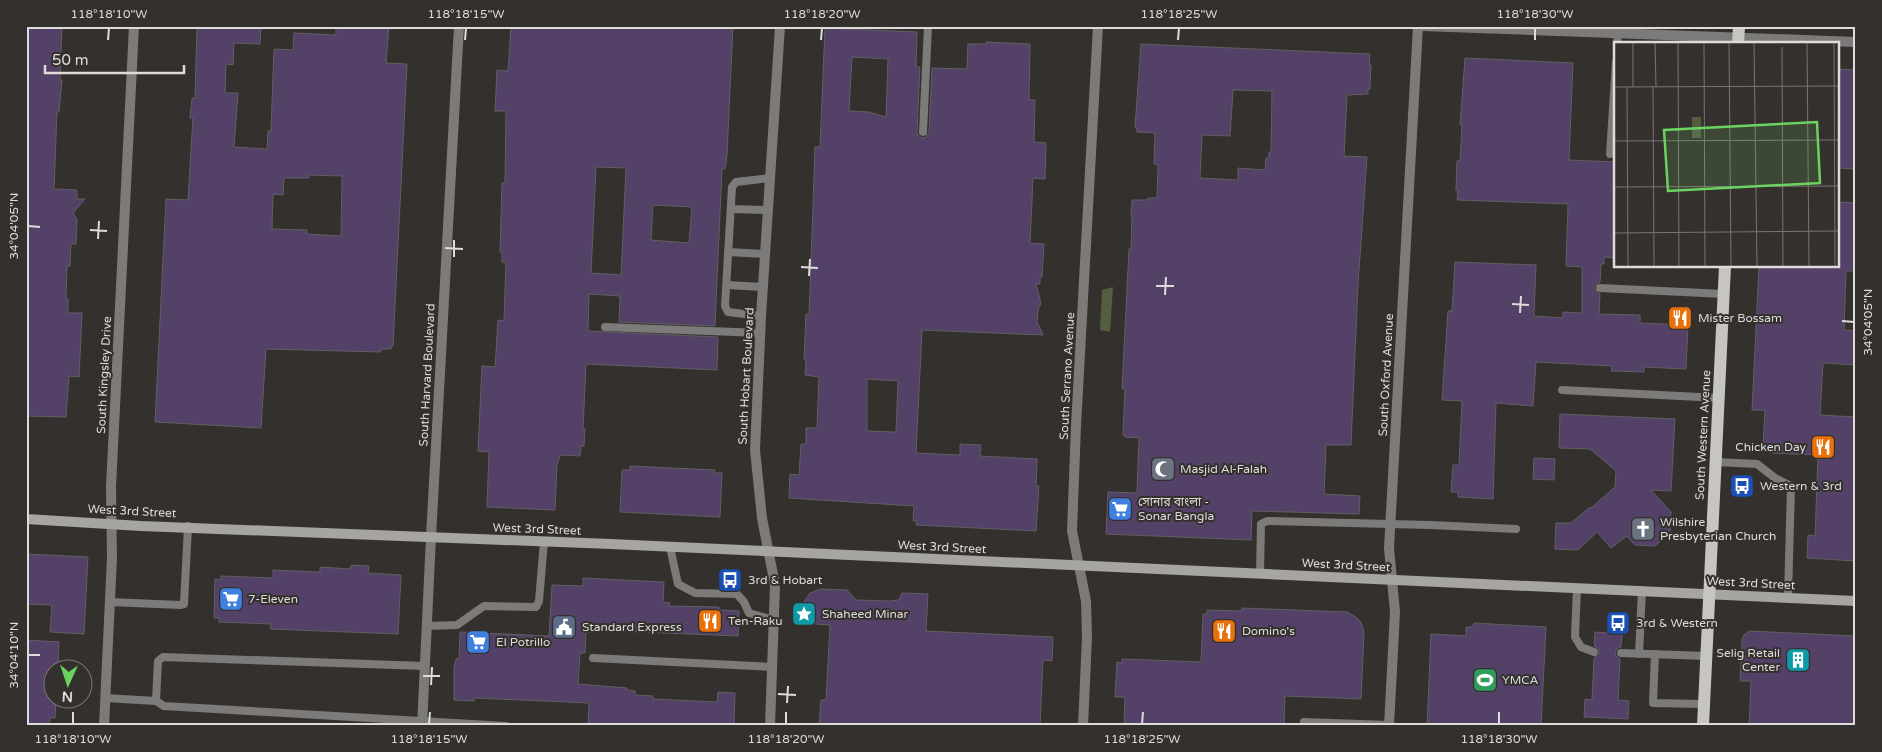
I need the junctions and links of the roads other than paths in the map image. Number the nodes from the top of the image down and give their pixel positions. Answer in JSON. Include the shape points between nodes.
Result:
{"nodes":[{"id":1,"x":134,"y":26,"type":"edge"},
{"id":2,"x":459,"y":26,"type":"edge"},
{"id":3,"x":780,"y":26,"type":"edge"},
{"id":4,"x":928,"y":26,"type":"edge"},
{"id":5,"x":1098,"y":26,"type":"edge"},
{"id":6,"x":1418,"y":26,"type":"edge"},
{"id":7,"x":1422,"y":26,"type":"edge"},
{"id":8,"x":1551,"y":29,"type":"edge"},
{"id":9,"x":1738,"y":36,"type":"edge"},
{"id":10,"x":1618,"y":38,"type":"edge"},
{"id":11,"x":1856,"y":42,"type":"edge"},
{"id":12,"x":1614,"y":93,"type":"edge"},
{"id":13,"x":923,"y":132,"type":"dead end"},
{"id":14,"x":1610,"y":154,"type":"dead end"},
{"id":15,"x":770,"y":178,"type":"junction"},
{"id":16,"x":731,"y":209,"type":"junction"},
{"id":17,"x":768,"y":210,"type":"junction"},
{"id":18,"x":728,"y":252,"type":"junction"},
{"id":19,"x":766,"y":254,"type":"junction"},
{"id":20,"x":1725,"y":268,"type":"edge"},
{"id":21,"x":727,"y":285,"type":"junction"},
{"id":22,"x":764,"y":287,"type":"junction"},
{"id":23,"x":1600,"y":288,"type":"dead end"},
{"id":24,"x":1724,"y":294,"type":"junction"},
{"id":25,"x":762,"y":316,"type":"junction"},
{"id":26,"x":605,"y":327,"type":"dead end"},
{"id":27,"x":760,"y":333,"type":"junction"},
{"id":28,"x":1562,"y":390,"type":"dead end"},
{"id":29,"x":1719,"y":398,"type":"junction"},
{"id":30,"x":1716,"y":462,"type":"junction"},
{"id":31,"x":26,"y":519,"type":"edge"},
{"id":32,"x":112,"y":523,"type":"junction"},
{"id":33,"x":1390,"y":525,"type":"junction"},
{"id":34,"x":188,"y":526,"type":"junction"},
{"id":35,"x":1516,"y":529,"type":"dead end"},
{"id":36,"x":431,"y":537,"type":"junction"},
{"id":37,"x":544,"y":541,"type":"junction"},
{"id":38,"x":670,"y":547,"type":"junction"},
{"id":39,"x":768,"y":552,"type":"junction"},
{"id":40,"x":1078,"y":566,"type":"junction"},
{"id":41,"x":1260,"y":573,"type":"junction"},
{"id":42,"x":1392,"y":579,"type":"junction"},
{"id":43,"x":1577,"y":588,"type":"junction"},
{"id":44,"x":1642,"y":590,"type":"junction"},
{"id":45,"x":1709,"y":593,"type":"junction"},
{"id":46,"x":1788,"y":597,"type":"junction"},
{"id":47,"x":1856,"y":601,"type":"edge"},
{"id":48,"x":109,"y":602,"type":"junction"},
{"id":49,"x":773,"y":620,"type":"junction"},
{"id":50,"x":427,"y":626,"type":"junction"},
{"id":51,"x":1594,"y":652,"type":"dead end"},
{"id":52,"x":1621,"y":653,"type":"dead end"},
{"id":53,"x":1639,"y":654,"type":"junction"},
{"id":54,"x":1655,"y":654,"type":"junction"},
{"id":55,"x":1706,"y":656,"type":"junction"},
{"id":56,"x":593,"y":658,"type":"dead end"},
{"id":57,"x":425,"y":666,"type":"junction"},
{"id":58,"x":772,"y":667,"type":"junction"},
{"id":59,"x":105,"y":698,"type":"junction"},
{"id":60,"x":156,"y":701,"type":"junction"},
{"id":61,"x":1704,"y":704,"type":"junction"},
{"id":62,"x":1304,"y":722,"type":"dead end"},
{"id":63,"x":422,"y":723,"type":"edge"},
{"id":64,"x":104,"y":726,"type":"edge"},
{"id":65,"x":506,"y":726,"type":"edge"},
{"id":66,"x":770,"y":726,"type":"edge"},
{"id":67,"x":1083,"y":726,"type":"edge"},
{"id":68,"x":1389,"y":726,"type":"edge"},
{"id":69,"x":1703,"y":726,"type":"edge"}],
"edges":[{"from":1,"to":32,"type":"street","name":"South Kingsley Drive"},
{"from":2,"to":36,"type":"street","name":"South Harvard Boulevard"},
{"from":3,"to":15,"type":"street","name":"South Hobart Boulevard"},
{"from":4,"to":13,"type":"lane"},
{"from":5,"to":40,"type":"street","name":"South Serrano Avenue","via":[[1072,531]]},
{"from":6,"to":33,"type":"street","name":"South Oxford Avenue"},
{"from":7,"to":8,"type":"street"},
{"from":8,"to":10,"type":"street"},
{"from":9,"to":10,"type":"street"},
{"from":9,"to":11,"type":"street"},
{"from":12,"to":14,"type":"lane"},
{"from":15,"to":16,"type":"lane","via":[[736,182],[732,187]]},
{"from":15,"to":17,"type":"street","name":"South Hobart Boulevard"},
{"from":16,"to":17,"type":"lane"},
{"from":16,"to":18,"type":"lane"},
{"from":17,"to":19,"type":"street","name":"South Hobart Boulevard"},
{"from":18,"to":19,"type":"lane"},
{"from":18,"to":21,"type":"lane"},
{"from":19,"to":22,"type":"street","name":"South Hobart Boulevard"},
{"from":20,"to":24,"type":"main road","name":"South Western Avenue"},
{"from":21,"to":22,"type":"lane"},
{"from":21,"to":25,"type":"lane","via":[[725,306],[728,312]]},
{"from":22,"to":25,"type":"street","name":"South Hobart Boulevard"},
{"from":23,"to":24,"type":"lane"},
{"from":24,"to":29,"type":"main road","name":"South Western Avenue"},
{"from":25,"to":27,"type":"street","name":"South Hobart Boulevard"},
{"from":26,"to":27,"type":"lane"},
{"from":27,"to":39,"type":"street","name":"South Hobart Boulevard","via":[[755,450]]},
{"from":28,"to":29,"type":"lane"},
{"from":29,"to":30,"type":"main road","name":"South Western Avenue"},
{"from":30,"to":45,"type":"main road","name":"South Western Avenue"},
{"from":30,"to":46,"type":"lane","via":[[1757,464],[1791,486]]},
{"from":31,"to":32,"type":"main road","name":"West 3rd Street"},
{"from":32,"to":34,"type":"main road","name":"West 3rd Street"},
{"from":32,"to":48,"type":"street","name":"South Kingsley Drive"},
{"from":33,"to":35,"type":"lane"},
{"from":33,"to":41,"type":"lane","via":[[1267,521],[1261,524]]},
{"from":33,"to":42,"type":"street","name":"South Oxford Avenue"},
{"from":34,"to":36,"type":"main road","name":"West 3rd Street"},
{"from":34,"to":48,"type":"lane","via":[[184,604]]},
{"from":36,"to":37,"type":"main road","name":"West 3rd Street"},
{"from":36,"to":50,"type":"street","name":"South Harvard Boulevard"},
{"from":37,"to":38,"type":"main road","name":"West 3rd Street"},
{"from":37,"to":50,"type":"lane","via":[[536,607],[484,606],[457,625]]},
{"from":38,"to":39,"type":"main road","name":"West 3rd Street"},
{"from":38,"to":49,"type":"lane","via":[[678,584],[695,592],[737,594],[749,613]]},
{"from":39,"to":40,"type":"main road","name":"West 3rd Street"},
{"from":39,"to":49,"type":"street","name":"South Hobart Boulevard","via":[[775,585]]},
{"from":40,"to":41,"type":"main road","name":"West 3rd Street"},
{"from":40,"to":67,"type":"street","name":"South Serrano Avenue","via":[[1086,601]]},
{"from":41,"to":42,"type":"main road","name":"West 3rd Street"},
{"from":42,"to":43,"type":"main road","name":"West 3rd Street"},
{"from":42,"to":68,"type":"street","name":"South Oxford Avenue","via":[[1395,612]]},
{"from":43,"to":44,"type":"main road","name":"West 3rd Street"},
{"from":43,"to":51,"type":"lane","via":[[1575,637],[1581,647]]},
{"from":44,"to":45,"type":"main road","name":"West 3rd Street"},
{"from":44,"to":53,"type":"lane"},
{"from":45,"to":46,"type":"main road","name":"West 3rd Street"},
{"from":45,"to":55,"type":"main road","name":"South Western Avenue"},
{"from":46,"to":47,"type":"main road","name":"West 3rd Street"},
{"from":48,"to":59,"type":"street","name":"South Kingsley Drive"},
{"from":49,"to":58,"type":"street","name":"South Hobart Boulevard"},
{"from":50,"to":57,"type":"street","name":"South Harvard Boulevard"},
{"from":52,"to":53,"type":"lane"},
{"from":53,"to":54,"type":"lane"},
{"from":54,"to":55,"type":"lane"},
{"from":54,"to":61,"type":"lane","via":[[1653,702]]},
{"from":55,"to":61,"type":"main road","name":"South Western Avenue"},
{"from":56,"to":58,"type":"lane"},
{"from":57,"to":60,"type":"lane","via":[[163,657],[158,661]]},
{"from":57,"to":63,"type":"street","name":"South Harvard Boulevard"},
{"from":58,"to":66,"type":"street","name":"South Hobart Boulevard"},
{"from":59,"to":60,"type":"lane"},
{"from":59,"to":64,"type":"street","name":"South Kingsley Drive"},
{"from":60,"to":63,"type":"lane","via":[[164,706]]},
{"from":61,"to":69,"type":"main road","name":"South Western Avenue"},
{"from":62,"to":68,"type":"lane"},
{"from":63,"to":65,"type":"lane"}]}
